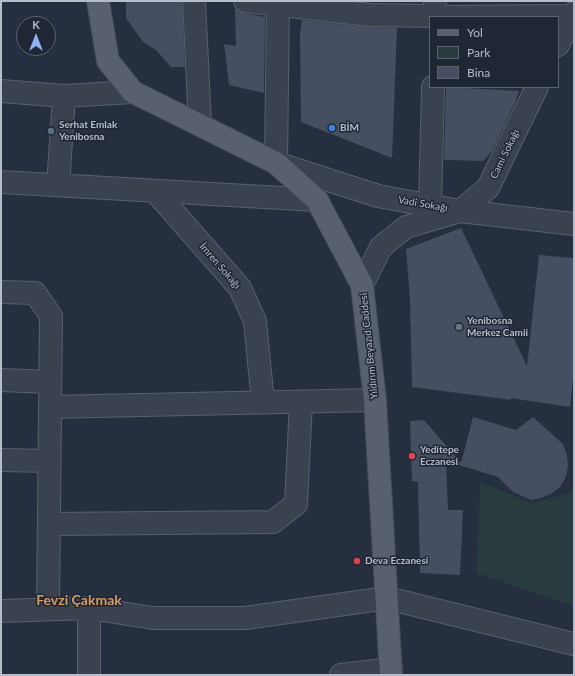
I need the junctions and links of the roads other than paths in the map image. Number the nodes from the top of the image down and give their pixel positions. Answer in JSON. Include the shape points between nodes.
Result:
{"nodes":[{"id":1,"x":98,"y":1,"type":"edge"},
{"id":2,"x":194,"y":1,"type":"edge"},
{"id":3,"x":245,"y":1,"type":"edge"},
{"id":4,"x":278,"y":3,"type":"edge"},
{"id":5,"x":370,"y":8,"type":"edge"},
{"id":6,"x":435,"y":11,"type":"edge"},
{"id":7,"x":573,"y":14,"type":"edge"},
{"id":8,"x":559,"y":43,"type":"edge"},
{"id":9,"x":433,"y":88,"type":"edge"},
{"id":10,"x":537,"y":88,"type":"edge"},
{"id":11,"x":1,"y":91,"type":"edge"},
{"id":12,"x":133,"y":92,"type":"junction"},
{"id":13,"x":64,"y":96,"type":"junction"},
{"id":14,"x":200,"y":125,"type":"junction"},
{"id":15,"x":276,"y":163,"type":"junction"},
{"id":16,"x":1,"y":182,"type":"edge"},
{"id":17,"x":58,"y":185,"type":"junction"},
{"id":18,"x":155,"y":191,"type":"junction"},
{"id":19,"x":317,"y":200,"type":"junction"},
{"id":20,"x":430,"y":206,"type":"junction"},
{"id":21,"x":460,"y":211,"type":"junction"},
{"id":22,"x":574,"y":224,"type":"edge"},
{"id":23,"x":362,"y":285,"type":"junction"},
{"id":24,"x":1,"y":292,"type":"edge"},
{"id":25,"x":1,"y":380,"type":"edge"},
{"id":26,"x":50,"y":382,"type":"junction"},
{"id":27,"x":374,"y":400,"type":"junction"},
{"id":28,"x":301,"y":402,"type":"junction"},
{"id":29,"x":263,"y":403,"type":"junction"},
{"id":30,"x":50,"y":407,"type":"junction"},
{"id":31,"x":1,"y":460,"type":"edge"},
{"id":32,"x":50,"y":461,"type":"junction"},
{"id":33,"x":49,"y":524,"type":"junction"},
{"id":34,"x":387,"y":598,"type":"junction"},
{"id":35,"x":89,"y":608,"type":"junction"},
{"id":36,"x":48,"y":609,"type":"junction"},
{"id":37,"x":1,"y":611,"type":"edge"},
{"id":38,"x":574,"y":644,"type":"edge"},
{"id":39,"x":391,"y":672,"type":"edge"},
{"id":40,"x":89,"y":675,"type":"edge"},
{"id":41,"x":341,"y":675,"type":"edge"}],
"edges":[{"from":1,"to":12,"type":"main road","name":"Yıldırım Beyazıd Caddesi","via":[[108,61]]},
{"from":2,"to":14,"type":"street"},
{"from":3,"to":4,"type":"street"},
{"from":4,"to":5,"type":"street"},
{"from":4,"to":15,"type":"street"},
{"from":5,"to":6,"type":"street"},
{"from":6,"to":7,"type":"street"},
{"from":7,"to":8,"type":"street"},
{"from":9,"to":20,"type":"street"},
{"from":10,"to":21,"type":"street","name":"Cami Sokağı","via":[[488,188]]},
{"from":11,"to":13,"type":"street"},
{"from":12,"to":13,"type":"street"},
{"from":12,"to":14,"type":"main road","name":"Yıldırım Beyazıd Caddesi"},
{"from":13,"to":17,"type":"street"},
{"from":14,"to":15,"type":"main road","name":"Yıldırım Beyazıd Caddesi"},
{"from":15,"to":19,"type":"main road","name":"Yıldırım Beyazıd Caddesi"},
{"from":15,"to":20,"type":"street","name":"Vadi Sokağı","via":[[378,196]]},
{"from":16,"to":17,"type":"street"},
{"from":17,"to":18,"type":"street"},
{"from":18,"to":19,"type":"street"},
{"from":18,"to":29,"type":"street","name":"İmren Sokağı","via":[[240,288],[255,321]]},
{"from":19,"to":23,"type":"main road","name":"Yıldırım Beyazıd Caddesi"},
{"from":20,"to":21,"type":"street","name":"Vadi Sokağı"},
{"from":21,"to":22,"type":"street","name":"Vadi Sokağı"},
{"from":21,"to":23,"type":"street","via":[[406,227],[381,247]]},
{"from":23,"to":27,"type":"main road","name":"Yıldırım Beyazıd Caddesi"},
{"from":24,"to":26,"type":"street","via":[[36,293],[51,316]]},
{"from":25,"to":26,"type":"street"},
{"from":26,"to":30,"type":"street"},
{"from":27,"to":28,"type":"street"},
{"from":27,"to":34,"type":"main road","name":"Yıldırım Beyazıd Caddesi"},
{"from":28,"to":29,"type":"street"},
{"from":28,"to":33,"type":"street","via":[[296,504],[273,522]]},
{"from":29,"to":30,"type":"street"},
{"from":30,"to":32,"type":"street"},
{"from":31,"to":32,"type":"street"},
{"from":32,"to":33,"type":"street"},
{"from":33,"to":36,"type":"street"},
{"from":34,"to":35,"type":"street","via":[[245,618],[153,618]]},
{"from":34,"to":38,"type":"street"},
{"from":34,"to":39,"type":"main road","name":"Yıldırım Beyazıd Caddesi"},
{"from":35,"to":36,"type":"street"},
{"from":35,"to":40,"type":"street"},
{"from":36,"to":37,"type":"street"},
{"from":39,"to":41,"type":"street"}]}
